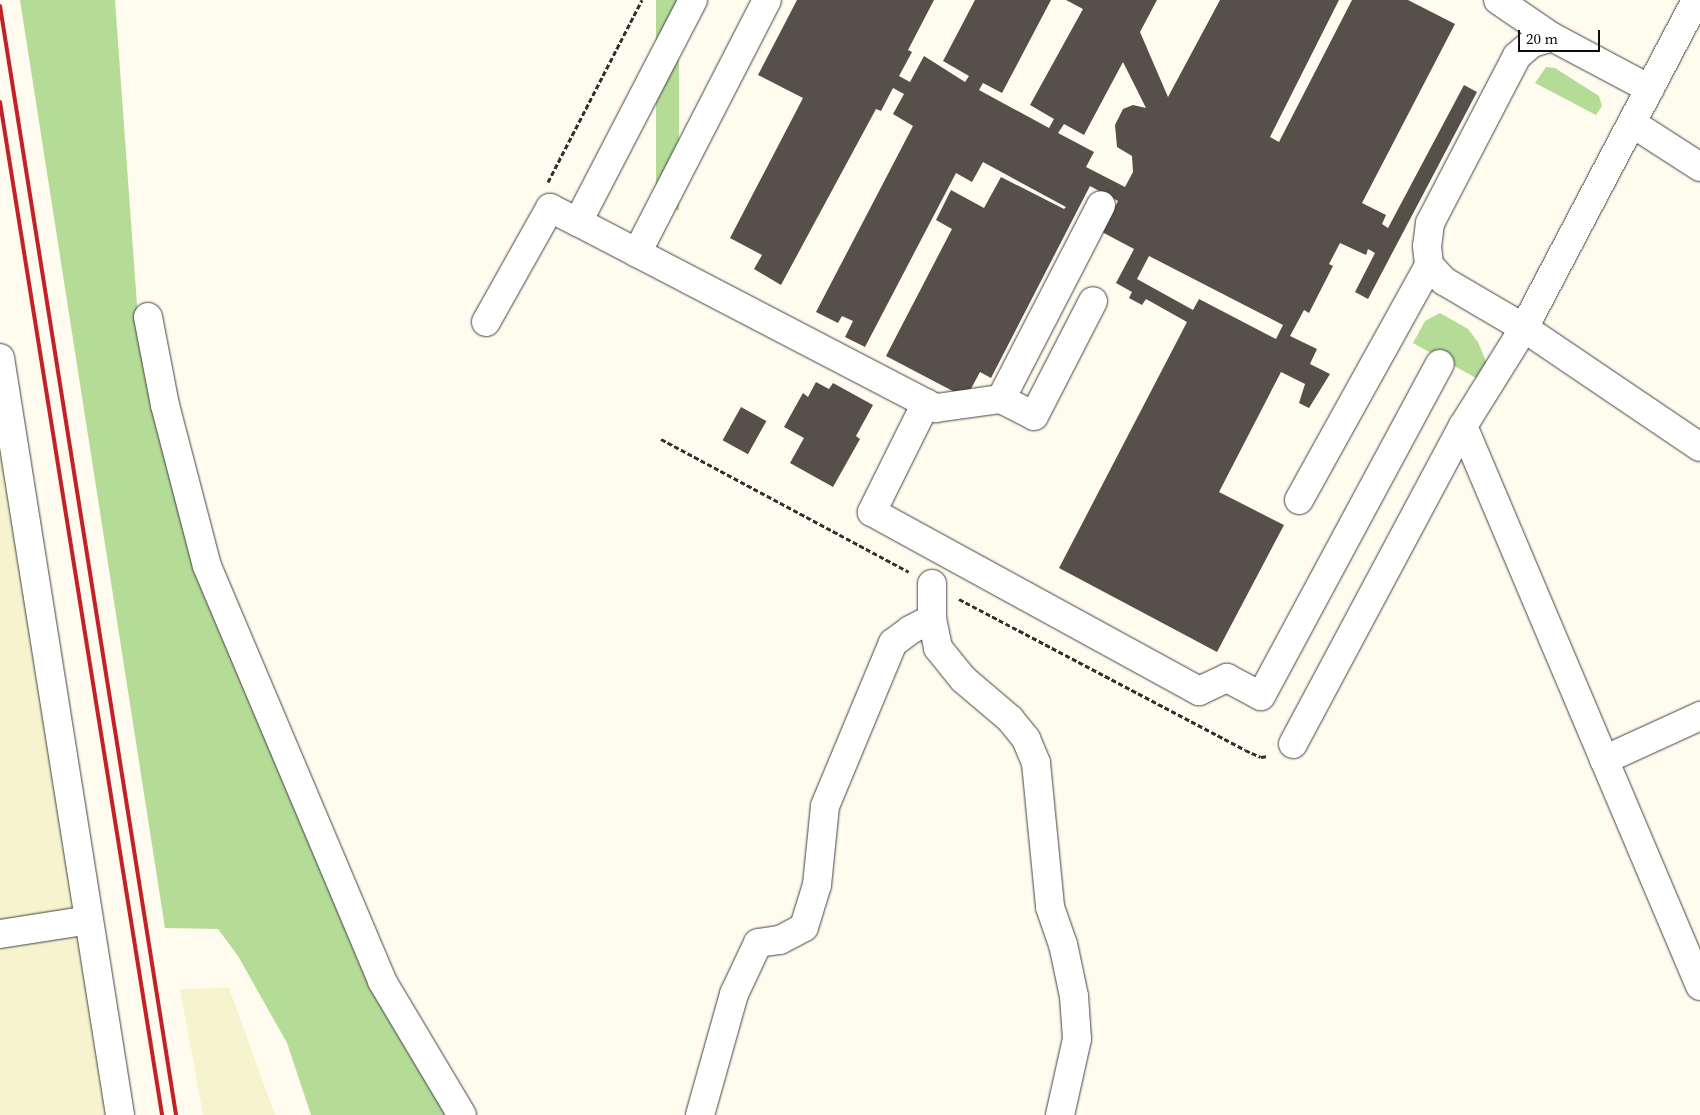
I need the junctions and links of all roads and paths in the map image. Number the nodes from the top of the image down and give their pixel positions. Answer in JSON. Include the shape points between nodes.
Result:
{"nodes":[{"id":1,"x":642,"y":0,"type":"edge"},
{"id":2,"x":693,"y":0,"type":"edge"},
{"id":3,"x":767,"y":0,"type":"edge"},
{"id":4,"x":1498,"y":0,"type":"edge"},
{"id":5,"x":1696,"y":0,"type":"edge"},
{"id":6,"x":1552,"y":37,"type":"junction"},
{"id":7,"x":1650,"y":89,"type":"junction"},
{"id":8,"x":1632,"y":123,"type":"junction"},
{"id":9,"x":1700,"y":167,"type":"edge"},
{"id":10,"x":547,"y":184,"type":"dead end"},
{"id":11,"x":1101,"y":205,"type":"dead end"},
{"id":12,"x":578,"y":222,"type":"junction"},
{"id":13,"x":637,"y":253,"type":"junction"},
{"id":14,"x":1429,"y":265,"type":"junction"},
{"id":15,"x":1093,"y":301,"type":"dead end"},
{"id":16,"x":148,"y":317,"type":"dead end"},
{"id":17,"x":486,"y":322,"type":"dead end"},
{"id":18,"x":1524,"y":328,"type":"junction"},
{"id":19,"x":0,"y":358,"type":"edge"},
{"id":20,"x":1440,"y":364,"type":"dead end"},
{"id":21,"x":1001,"y":399,"type":"junction"},
{"id":22,"x":926,"y":403,"type":"junction"},
{"id":23,"x":1463,"y":426,"type":"junction"},
{"id":24,"x":661,"y":439,"type":"dead end"},
{"id":25,"x":1700,"y":447,"type":"edge"},
{"id":26,"x":1299,"y":500,"type":"dead end"},
{"id":27,"x":932,"y":584,"type":"junction"},
{"id":28,"x":932,"y":619,"type":"junction"},
{"id":29,"x":1700,"y":716,"type":"edge"},
{"id":30,"x":1293,"y":744,"type":"joint"},
{"id":31,"x":1604,"y":760,"type":"junction"},
{"id":32,"x":89,"y":920,"type":"junction"},
{"id":33,"x":0,"y":934,"type":"edge"},
{"id":34,"x":1692,"y":948,"type":"edge"},
{"id":35,"x":1700,"y":986,"type":"edge"},
{"id":36,"x":120,"y":1115,"type":"edge"},
{"id":37,"x":462,"y":1115,"type":"edge"},
{"id":38,"x":700,"y":1115,"type":"edge"},
{"id":39,"x":1060,"y":1115,"type":"edge"}],
"edges":[{"from":1,"to":10,"type":"path"},
{"from":2,"to":12,"type":"street"},
{"from":3,"to":13,"type":"street"},
{"from":4,"to":6,"type":"street"},
{"from":5,"to":7,"type":"street"},
{"from":6,"to":7,"type":"street"},
{"from":6,"to":14,"type":"street","via":[[1532,42],[1517,56],[1430,223]]},
{"from":7,"to":8,"type":"street"},
{"from":8,"to":9,"type":"street"},
{"from":8,"to":18,"type":"street"},
{"from":11,"to":21,"type":"street"},
{"from":12,"to":13,"type":"street"},
{"from":12,"to":17,"type":"street","via":[[550,208]]},
{"from":13,"to":22,"type":"street"},
{"from":14,"to":18,"type":"street","via":[[1444,281]]},
{"from":14,"to":26,"type":"street"},
{"from":15,"to":21,"type":"street","via":[[1034,416]]},
{"from":16,"to":37,"type":"street","via":[[165,405],[208,566],[382,981]]},
{"from":18,"to":23,"type":"street"},
{"from":18,"to":25,"type":"street"},
{"from":19,"to":32,"type":"street"},
{"from":20,"to":22,"type":"street","via":[[1261,696],[1227,678],[1199,691],[872,512]]},
{"from":21,"to":22,"type":"street","via":[[936,408]]},
{"from":23,"to":30,"type":"street"},
{"from":23,"to":31,"type":"street"},
{"from":24,"to":27,"type":"path"},
{"from":27,"to":28,"type":"street"},
{"from":27,"to":30,"type":"path","via":[[1261,757],[1280,754]]},
{"from":28,"to":38,"type":"street","via":[[892,643],[825,806],[817,885],[804,928],[780,940],[758,943],[734,994]]},
{"from":28,"to":39,"type":"street","via":[[938,648],[953,669],[1010,719],[1026,739],[1036,763],[1050,907],[1063,944],[1077,1039]]},
{"from":29,"to":31,"type":"street"},
{"from":31,"to":34,"type":"street"},
{"from":32,"to":33,"type":"street"},
{"from":32,"to":36,"type":"street"},
{"from":34,"to":35,"type":"street"}]}
